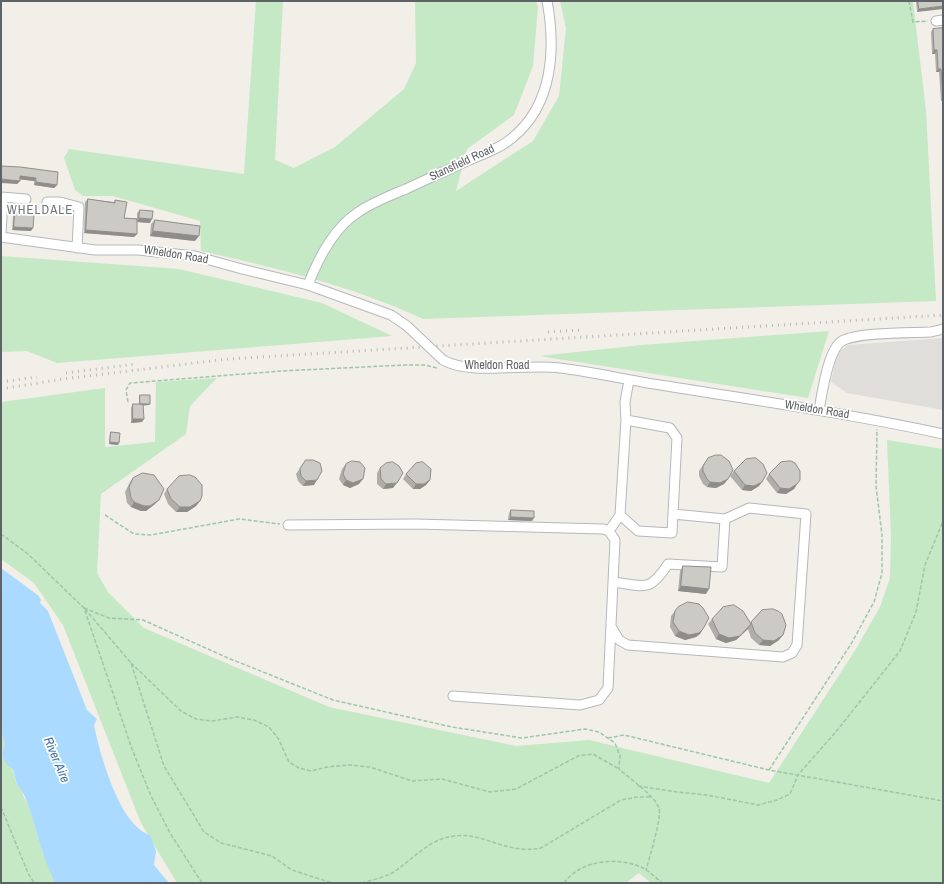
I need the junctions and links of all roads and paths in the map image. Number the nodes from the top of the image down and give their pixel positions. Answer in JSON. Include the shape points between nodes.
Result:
{"nodes":[{"id":1,"x":547,"y":1,"type":"edge"},
{"id":2,"x":909,"y":1,"type":"edge"},
{"id":3,"x":940,"y":21,"type":"edge"},
{"id":4,"x":2,"y":198,"type":"edge"},
{"id":5,"x":26,"y":199,"type":"dead end"},
{"id":6,"x":47,"y":202,"type":"dead end"},
{"id":7,"x":1,"y":235,"type":"edge"},
{"id":8,"x":77,"y":248,"type":"junction"},
{"id":9,"x":308,"y":285,"type":"junction"},
{"id":10,"x":943,"y":329,"type":"edge"},
{"id":11,"x":443,"y":370,"type":"dead end"},
{"id":12,"x":629,"y":380,"type":"junction"},
{"id":13,"x":128,"y":402,"type":"dead end"},
{"id":14,"x":819,"y":410,"type":"junction"},
{"id":15,"x":626,"y":420,"type":"junction"},
{"id":16,"x":877,"y":420,"type":"junction"},
{"id":17,"x":943,"y":434,"type":"edge"},
{"id":18,"x":673,"y":514,"type":"junction"},
{"id":19,"x":105,"y":515,"type":"dead end"},
{"id":20,"x":620,"y":516,"type":"junction"},
{"id":21,"x":725,"y":519,"type":"junction"},
{"id":22,"x":943,"y":520,"type":"edge"},
{"id":23,"x":288,"y":525,"type":"joint"},
{"id":24,"x":610,"y":531,"type":"junction"},
{"id":25,"x":1,"y":534,"type":"edge"},
{"id":26,"x":613,"y":582,"type":"junction"},
{"id":27,"x":84,"y":608,"type":"junction"},
{"id":28,"x":612,"y":628,"type":"junction"},
{"id":29,"x":131,"y":662,"type":"junction"},
{"id":30,"x":453,"y":696,"type":"dead end"},
{"id":31,"x":608,"y":738,"type":"junction"},
{"id":32,"x":619,"y":769,"type":"junction"},
{"id":33,"x":769,"y":770,"type":"junction"},
{"id":34,"x":798,"y":775,"type":"junction"},
{"id":35,"x":638,"y":786,"type":"junction"},
{"id":36,"x":650,"y":797,"type":"junction"},
{"id":37,"x":943,"y":800,"type":"edge"},
{"id":38,"x":1,"y":807,"type":"edge"},
{"id":39,"x":646,"y":870,"type":"junction"},
{"id":40,"x":34,"y":883,"type":"edge"},
{"id":41,"x":202,"y":883,"type":"edge"},
{"id":42,"x":332,"y":883,"type":"edge"},
{"id":43,"x":362,"y":883,"type":"edge"},
{"id":44,"x":564,"y":883,"type":"edge"},
{"id":45,"x":662,"y":883,"type":"edge"}],
"edges":[{"from":1,"to":9,"type":"street","name":"Stansfield Road","via":[[552,52],[548,82],[540,103],[528,122],[512,138],[493,149],[356,213],[325,248]]},
{"from":2,"to":3,"type":"path","via":[[913,22]]},
{"from":4,"to":5,"type":"street"},
{"from":4,"to":7,"type":"street"},
{"from":6,"to":8,"type":"street","via":[[60,202],[79,208]]},
{"from":7,"to":8,"type":"street","name":"Wheldon Road"},
{"from":8,"to":9,"type":"street","name":"Wheldon Road","via":[[138,250],[194,256]]},
{"from":9,"to":12,"type":"street","name":"Wheldon Road","bridge":true,"via":[[391,315],[450,364],[470,368],[553,367]]},
{"from":10,"to":14,"type":"street","via":[[886,339],[854,336],[841,341],[835,348]]},
{"from":11,"to":13,"type":"path","via":[[425,365],[397,365],[130,383],[126,390]]},
{"from":12,"to":14,"type":"street","name":"Wheldon Road"},
{"from":12,"to":15,"type":"street","via":[[625,402]]},
{"from":14,"to":16,"type":"street","name":"Wheldon Road"},
{"from":15,"to":18,"type":"street","via":[[670,428],[677,438]]},
{"from":15,"to":20,"type":"street"},
{"from":16,"to":17,"type":"street","name":"Wheldon Road"},
{"from":16,"to":33,"type":"path","via":[[876,486],[882,535],[882,573],[874,602]]},
{"from":18,"to":20,"type":"street","via":[[672,533],[638,531]]},
{"from":18,"to":21,"type":"street"},
{"from":19,"to":23,"type":"path","via":[[134,534],[151,535],[240,519]]},
{"from":20,"to":24,"type":"street"},
{"from":21,"to":26,"type":"street","via":[[722,567],[668,564],[655,582],[648,586]]},
{"from":21,"to":28,"type":"street","via":[[748,508],[806,514],[797,645],[792,653],[783,657],[628,645],[619,640]]},
{"from":22,"to":34,"type":"path","via":[[925,565],[916,612],[900,651]]},
{"from":23,"to":24,"type":"street","via":[[416,524]]},
{"from":24,"to":26,"type":"street","via":[[615,540]]},
{"from":25,"to":27,"type":"path","via":[[28,554]]},
{"from":26,"to":28,"type":"street"},
{"from":27,"to":29,"type":"path"},
{"from":27,"to":31,"type":"path","via":[[109,618],[143,620],[228,658],[333,700],[452,727],[522,738],[585,729],[599,732]]},
{"from":27,"to":41,"type":"path","via":[[132,749],[151,796]]},
{"from":28,"to":30,"type":"street","via":[[608,688],[599,700],[580,705]]},
{"from":29,"to":32,"type":"path","via":[[181,711],[196,719],[212,721],[237,717],[269,726],[278,738],[289,762],[311,771],[349,764],[386,771],[412,781],[442,779],[490,792],[516,789],[578,756],[593,754]]},
{"from":29,"to":42,"type":"path","via":[[164,766],[204,832],[221,844],[272,856],[292,870]]},
{"from":31,"to":32,"type":"path","via":[[615,743],[620,756]]},
{"from":31,"to":33,"type":"path","via":[[624,735]]},
{"from":32,"to":35,"type":"path"},
{"from":33,"to":34,"type":"path"},
{"from":34,"to":35,"type":"path","via":[[790,794],[758,804]]},
{"from":34,"to":37,"type":"path"},
{"from":35,"to":36,"type":"path"},
{"from":36,"to":39,"type":"path","via":[[659,809],[659,821]]},
{"from":36,"to":43,"type":"path","via":[[621,800],[541,848],[511,849],[470,836],[438,839],[390,874]]},
{"from":38,"to":40,"type":"path"},
{"from":39,"to":44,"type":"path","via":[[627,862],[604,862],[570,875]]},
{"from":39,"to":45,"type":"path"}]}
